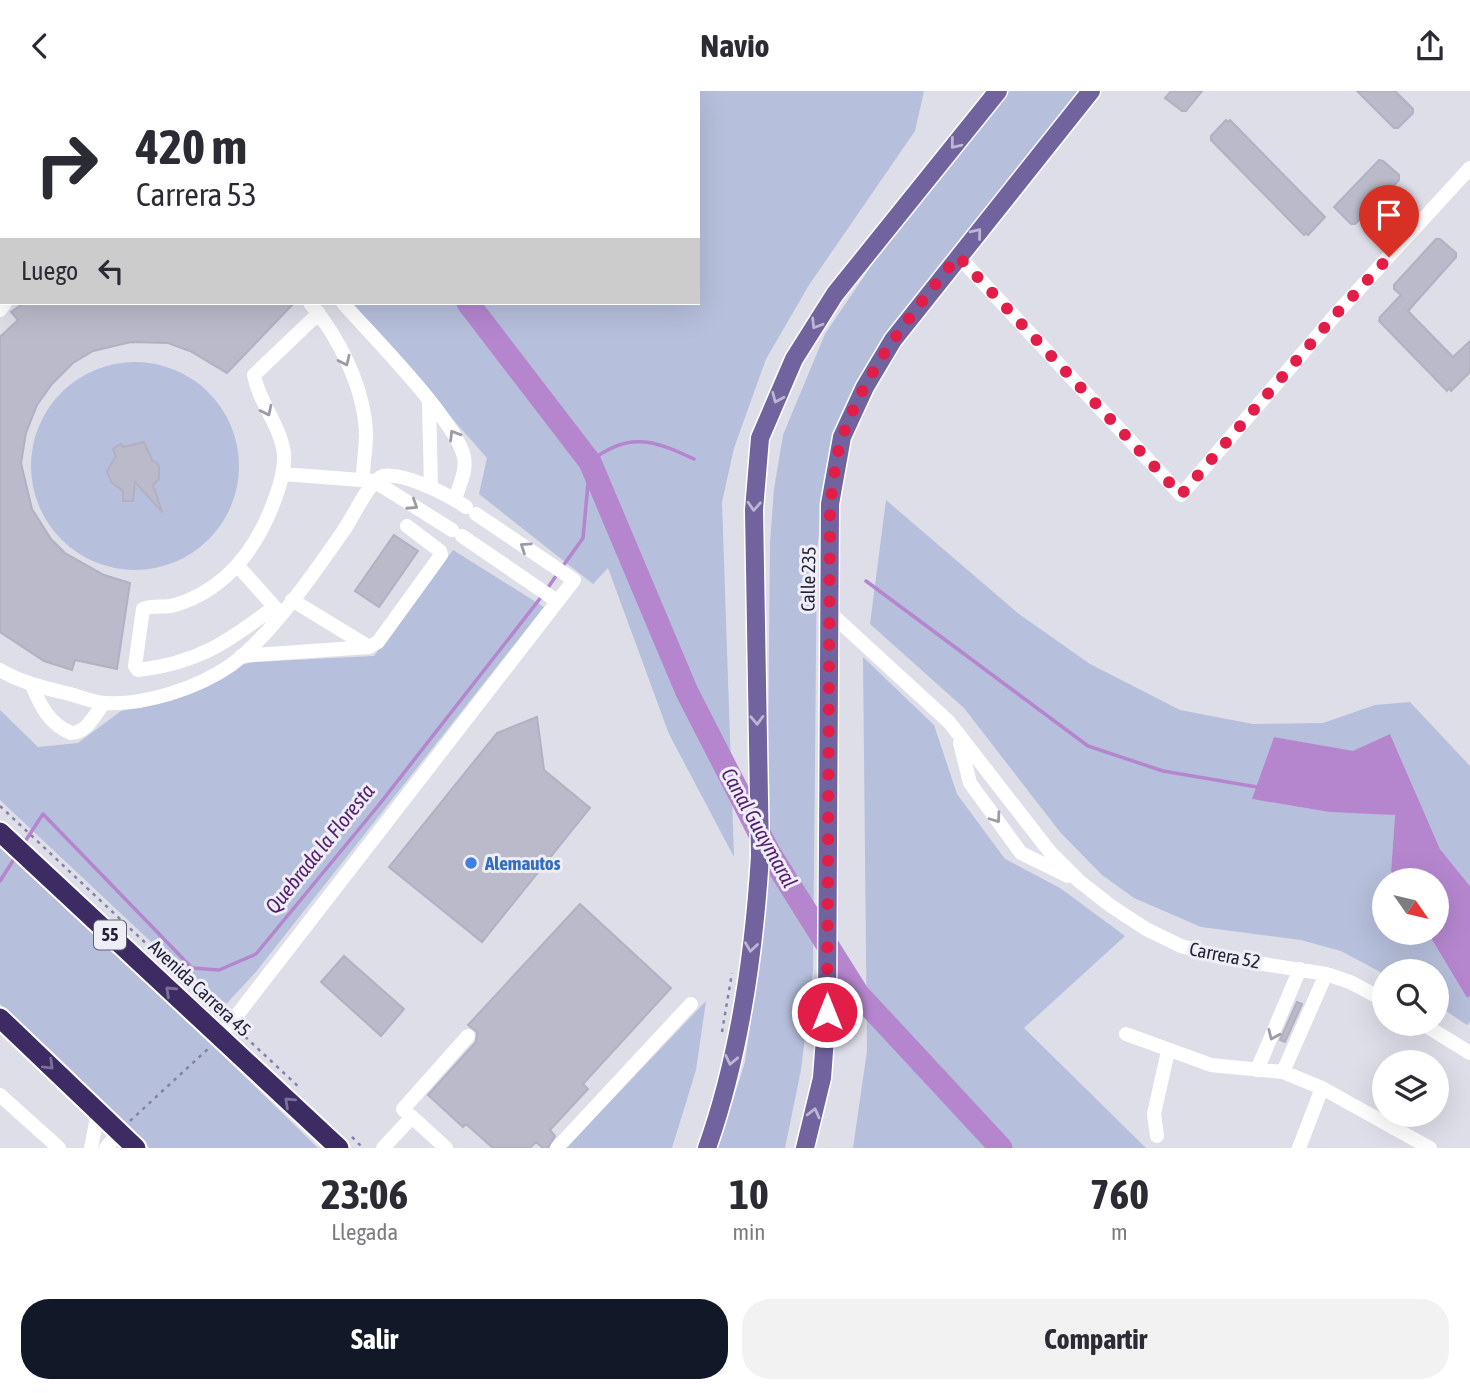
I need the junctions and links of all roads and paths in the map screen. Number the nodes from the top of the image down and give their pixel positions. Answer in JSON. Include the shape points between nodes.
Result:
{"nodes":[{"id":1,"x":998,"y":91,"type":"edge"},
{"id":2,"x":1091,"y":91,"type":"edge"},
{"id":3,"x":1470,"y":168,"type":"edge"},
{"id":4,"x":958,"y":256,"type":"junction"},
{"id":5,"x":345,"y":305,"type":"edge"},
{"id":6,"x":315,"y":308,"type":"edge"},
{"id":7,"x":429,"y":402,"type":"junction"},
{"id":8,"x":283,"y":474,"type":"junction"},
{"id":9,"x":369,"y":479,"type":"junction"},
{"id":10,"x":431,"y":487,"type":"junction"},
{"id":11,"x":466,"y":507,"type":"junction"},
{"id":12,"x":407,"y":526,"type":"dead end"},
{"id":13,"x":237,"y":566,"type":"junction"},
{"id":14,"x":292,"y":600,"type":"junction"},
{"id":15,"x":557,"y":601,"type":"junction"},
{"id":16,"x":277,"y":610,"type":"junction"},
{"id":17,"x":828,"y":611,"type":"junction"},
{"id":18,"x":865,"y":645,"type":"junction"},
{"id":19,"x":369,"y":647,"type":"junction"},
{"id":20,"x":827,"y":650,"type":"junction"},
{"id":21,"x":240,"y":656,"type":"junction"},
{"id":22,"x":0,"y":670,"type":"edge"},
{"id":23,"x":32,"y":685,"type":"junction"},
{"id":24,"x":104,"y":703,"type":"junction"},
{"id":25,"x":958,"y":735,"type":"junction"},
{"id":26,"x":986,"y":771,"type":"junction"},
{"id":27,"x":970,"y":783,"type":"junction"},
{"id":28,"x":0,"y":806,"type":"edge"},
{"id":29,"x":0,"y":832,"type":"edge"},
{"id":30,"x":1079,"y":881,"type":"junction"},
{"id":31,"x":733,"y":965,"type":"dead end"},
{"id":32,"x":1300,"y":969,"type":"junction"},
{"id":33,"x":1326,"y":974,"type":"junction"},
{"id":34,"x":736,"y":992,"type":"junction"},
{"id":35,"x":1372,"y":994,"type":"edge"},
{"id":36,"x":691,"y":1004,"type":"dead end"},
{"id":37,"x":0,"y":1018,"type":"edge"},
{"id":38,"x":225,"y":1030,"type":"junction"},
{"id":39,"x":722,"y":1032,"type":"dead end"},
{"id":40,"x":1126,"y":1034,"type":"dead end"},
{"id":41,"x":468,"y":1036,"type":"dead end"},
{"id":42,"x":1442,"y":1036,"type":"edge"},
{"id":43,"x":1168,"y":1051,"type":"junction"},
{"id":44,"x":1470,"y":1053,"type":"edge"},
{"id":45,"x":1257,"y":1070,"type":"junction"},
{"id":46,"x":1283,"y":1072,"type":"junction"},
{"id":47,"x":1322,"y":1088,"type":"junction"},
{"id":48,"x":307,"y":1094,"type":"dead end"},
{"id":49,"x":0,"y":1095,"type":"edge"},
{"id":50,"x":99,"y":1112,"type":"junction"},
{"id":51,"x":412,"y":1117,"type":"junction"},
{"id":52,"x":119,"y":1132,"type":"junction"},
{"id":53,"x":1157,"y":1136,"type":"dead end"},
{"id":54,"x":342,"y":1139,"type":"edge"},
{"id":55,"x":394,"y":1142,"type":"edge"},
{"id":56,"x":59,"y":1148,"type":"edge"},
{"id":57,"x":91,"y":1148,"type":"edge"},
{"id":58,"x":106,"y":1148,"type":"edge"},
{"id":59,"x":136,"y":1148,"type":"edge"},
{"id":60,"x":363,"y":1148,"type":"edge"},
{"id":61,"x":383,"y":1148,"type":"edge"},
{"id":62,"x":446,"y":1148,"type":"edge"},
{"id":63,"x":557,"y":1148,"type":"edge"},
{"id":64,"x":707,"y":1148,"type":"edge"},
{"id":65,"x":805,"y":1148,"type":"edge"},
{"id":66,"x":1299,"y":1148,"type":"edge"},
{"id":67,"x":1430,"y":1148,"type":"edge"}],
"edges":[{"from":1,"to":34,"type":"main road","one_way":true,"via":[[835,293],[794,359],[760,438],[754,510],[760,856],[752,944]]},
{"from":4,"to":2,"type":"main road","name":"Calle 235","one_way":true},
{"from":3,"to":4,"type":"street","via":[[1337,313],[1181,495]]},
{"from":4,"to":17,"type":"main road","name":"Calle 235","via":[[893,339],[842,437],[830,504]]},
{"from":5,"to":7,"type":"street"},
{"from":6,"to":8,"type":"street","one_way":true,"via":[[254,375],[280,437]]},
{"from":6,"to":9,"type":"street","one_way":true,"via":[[357,387]]},
{"from":7,"to":10,"type":"street"},
{"from":11,"to":7,"type":"street","one_way":true,"via":[[460,444]]},
{"from":8,"to":9,"type":"street"},
{"from":8,"to":13,"type":"street","via":[[266,527]]},
{"from":9,"to":10,"type":"street","via":[[384,476]]},
{"from":9,"to":14,"type":"street","via":[[345,528]]},
{"from":9,"to":15,"type":"street","one_way":true},
{"from":10,"to":11,"type":"street"},
{"from":15,"to":11,"type":"street","one_way":true,"via":[[574,580]]},
{"from":12,"to":19,"type":"street","via":[[441,555],[382,638]]},
{"from":13,"to":16,"type":"street"},
{"from":13,"to":16,"type":"street","via":[[207,590],[174,605],[144,609],[136,669],[192,659]]},
{"from":14,"to":16,"type":"street"},
{"from":14,"to":19,"type":"street"},
{"from":15,"to":38,"type":"street"},
{"from":16,"to":21,"type":"street"},
{"from":17,"to":18,"type":"street","name":"Carrera 52"},
{"from":17,"to":20,"type":"main road","name":"Calle 235"},
{"from":18,"to":20,"type":"street","via":[[844,639]]},
{"from":18,"to":25,"type":"street","name":"Carrera 52"},
{"from":19,"to":21,"type":"street"},
{"from":65,"to":20,"type":"main road","name":"Calle 235","one_way":true,"via":[[822,1078],[827,1012]]},
{"from":21,"to":24,"type":"street","via":[[189,687],[142,700]]},
{"from":22,"to":23,"type":"street"},
{"from":23,"to":24,"type":"street"},
{"from":23,"to":24,"type":"street","via":[[39,705],[71,733],[87,726]]},
{"from":25,"to":26,"type":"street","name":"Carrera 52"},
{"from":25,"to":27,"type":"street","name":"Carrera 52"},
{"from":26,"to":27,"type":"street","via":[[985,787]]},
{"from":26,"to":30,"type":"street","name":"Carrera 52","via":[[1024,823]]},
{"from":27,"to":30,"type":"street","name":"Carrera 52","one_way":true,"via":[[1021,853]]},
{"from":28,"to":38,"type":"path"},
{"from":38,"to":29,"type":"highway","name":"Avenida Carrera 45","number":"55","one_way":true},
{"from":30,"to":32,"type":"street","name":"Carrera 52","via":[[1134,921],[1181,946]]},
{"from":31,"to":34,"type":"path"},
{"from":32,"to":33,"type":"street","name":"Carrera 52"},
{"from":32,"to":45,"type":"street","one_way":true},
{"from":33,"to":35,"type":"street","name":"Carrera 52"},
{"from":33,"to":46,"type":"street"},
{"from":34,"to":39,"type":"path"},
{"from":34,"to":64,"type":"main road","one_way":true,"via":[[720,1113]]},
{"from":36,"to":63,"type":"street"},
{"from":37,"to":50,"type":"highway","one_way":true},
{"from":38,"to":48,"type":"path"},
{"from":38,"to":52,"type":"path"},
{"from":54,"to":38,"type":"highway","name":"Avenida Carrera 45","number":"55","one_way":true},
{"from":40,"to":43,"type":"street"},
{"from":41,"to":51,"type":"street","via":[[403,1109]]},
{"from":42,"to":44,"type":"street"},
{"from":43,"to":45,"type":"street","via":[[1211,1065]]},
{"from":43,"to":53,"type":"street","via":[[1154,1114]]},
{"from":45,"to":46,"type":"street"},
{"from":46,"to":47,"type":"street"},
{"from":47,"to":66,"type":"street"},
{"from":47,"to":67,"type":"street"},
{"from":49,"to":56,"type":"street"},
{"from":50,"to":52,"type":"highway"},
{"from":50,"to":57,"type":"street"},
{"from":51,"to":55,"type":"street"},
{"from":51,"to":62,"type":"street"},
{"from":52,"to":58,"type":"street"},
{"from":52,"to":59,"type":"highway"},
{"from":54,"to":60,"type":"path"},
{"from":55,"to":61,"type":"street"}]}
